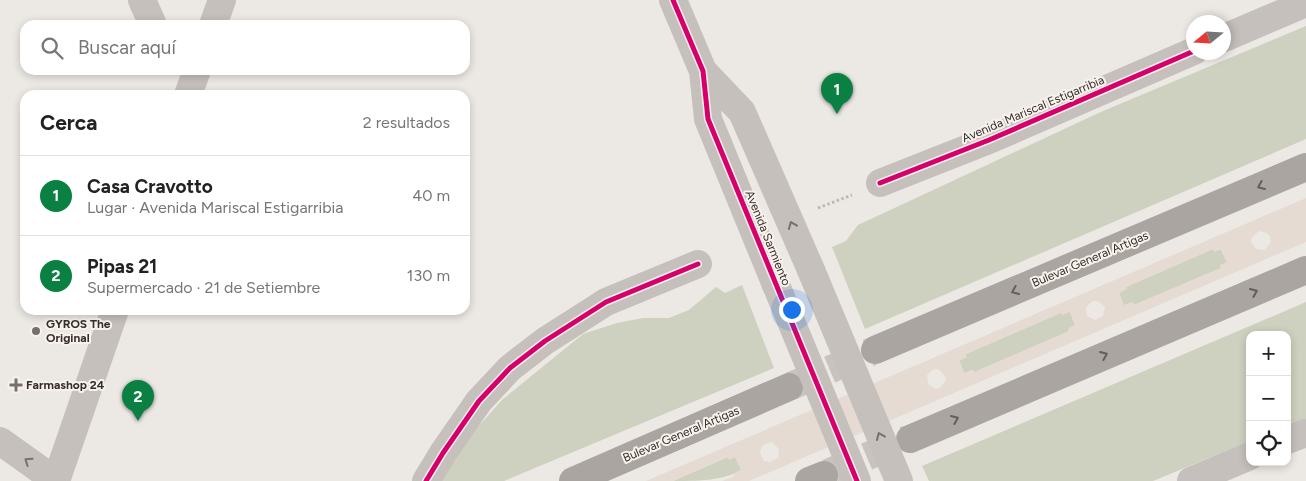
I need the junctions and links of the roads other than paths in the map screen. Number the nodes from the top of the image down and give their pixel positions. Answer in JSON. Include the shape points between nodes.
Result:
{"nodes":[{"id":1,"x":142,"y":0,"type":"edge"},
{"id":2,"x":222,"y":0,"type":"edge"},
{"id":3,"x":673,"y":0,"type":"edge"},
{"id":4,"x":1306,"y":3,"type":"edge"},
{"id":5,"x":1262,"y":10,"type":"edge"},
{"id":6,"x":151,"y":20,"type":"edge"},
{"id":7,"x":215,"y":20,"type":"edge"},
{"id":8,"x":1231,"y":33,"type":"edge"},
{"id":9,"x":1186,"y":54,"type":"edge"},
{"id":10,"x":703,"y":71,"type":"junction"},
{"id":11,"x":1306,"y":167,"type":"edge"},
{"id":12,"x":880,"y":183,"type":"dead end"},
{"id":13,"x":698,"y":264,"type":"dead end"},
{"id":14,"x":1306,"y":270,"type":"edge"},
{"id":15,"x":113,"y":315,"type":"edge"},
{"id":16,"x":875,"y":350,"type":"tunnel mouth"},
{"id":17,"x":789,"y":387,"type":"tunnel mouth"},
{"id":18,"x":1306,"y":432,"type":"edge"},
{"id":19,"x":910,"y":438,"type":"tunnel mouth"},
{"id":20,"x":1291,"y":438,"type":"edge"},
{"id":21,"x":0,"y":441,"type":"edge"},
{"id":22,"x":1246,"y":458,"type":"edge"},
{"id":23,"x":56,"y":481,"type":"edge"},
{"id":24,"x":426,"y":481,"type":"edge"},
{"id":25,"x":573,"y":481,"type":"edge"},
{"id":26,"x":857,"y":481,"type":"edge"},
{"id":27,"x":899,"y":481,"type":"edge"},
{"id":28,"x":1191,"y":481,"type":"edge"}],
"edges":[{"from":1,"to":6,"type":"street"},
{"from":2,"to":7,"type":"street"},
{"from":3,"to":10,"type":"street","name":"Avenida Sarmiento"},
{"from":4,"to":5,"type":"street"},
{"from":5,"to":8,"type":"street"},
{"from":9,"to":12,"type":"street","name":"Avenida Mariscal Estigarribia","via":[[989,140]]},
{"from":10,"to":26,"type":"street","name":"Avenida Sarmiento","bridge":true,"via":[[708,119]]},
{"from":27,"to":10,"type":"street","name":"Avenida Sarmiento","one_way":true,"bridge":true,"via":[[742,112]]},
{"from":11,"to":16,"type":"main road","name":"Bulevar General Artigas","one_way":true},
{"from":13,"to":24,"type":"street","via":[[606,302],[510,368],[479,401],[442,452]]},
{"from":19,"to":14,"type":"main road","one_way":true},
{"from":15,"to":23,"type":"street"},
{"from":17,"to":25,"type":"main road","name":"Bulevar General Artigas"},
{"from":18,"to":20,"type":"street"},
{"from":23,"to":21,"type":"street","one_way":true},
{"from":22,"to":28,"type":"street"}]}
